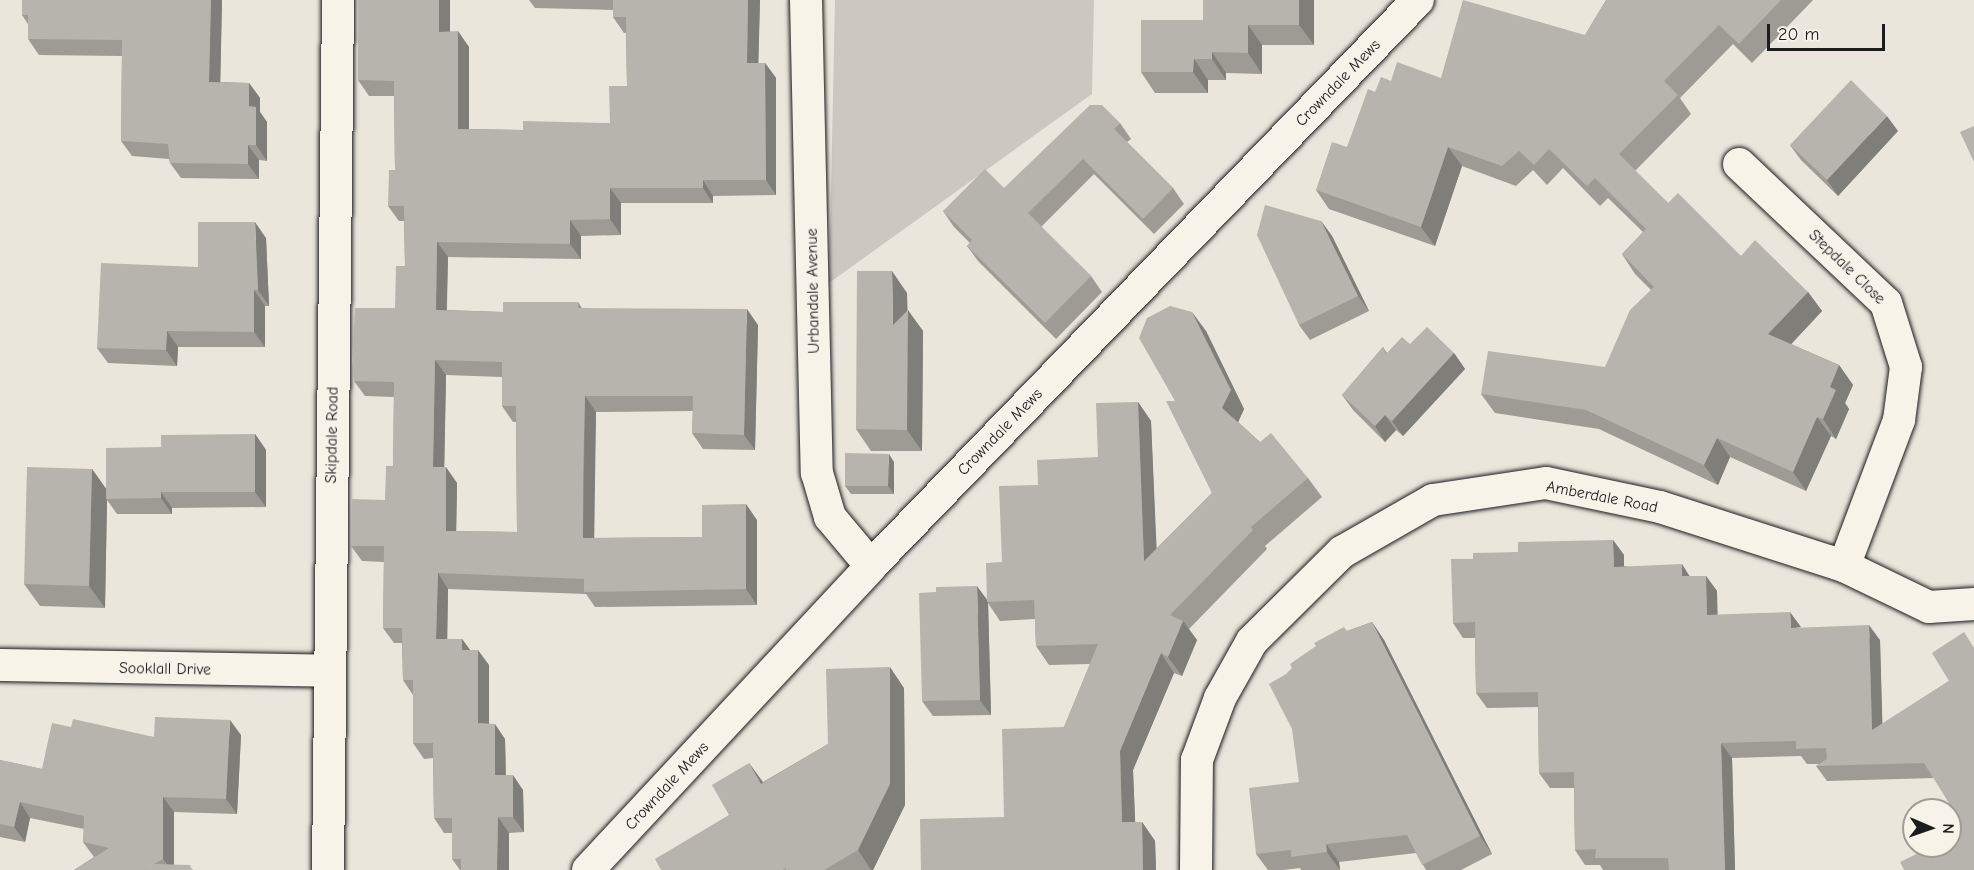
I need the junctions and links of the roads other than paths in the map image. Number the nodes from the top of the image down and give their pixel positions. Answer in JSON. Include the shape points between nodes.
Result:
{"nodes":[{"id":1,"x":338,"y":0,"type":"edge"},
{"id":2,"x":806,"y":0,"type":"edge"},
{"id":3,"x":1418,"y":0,"type":"edge"},
{"id":4,"x":1739,"y":164,"type":"dead end"},
{"id":5,"x":871,"y":566,"type":"junction"},
{"id":6,"x":1844,"y":566,"type":"junction"},
{"id":7,"x":1974,"y":604,"type":"edge"},
{"id":8,"x":0,"y":665,"type":"edge"},
{"id":9,"x":330,"y":671,"type":"junction"},
{"id":10,"x":328,"y":870,"type":"edge"},
{"id":11,"x":588,"y":870,"type":"edge"},
{"id":12,"x":1196,"y":870,"type":"edge"}],
"edges":[{"from":1,"to":9,"type":"street","name":"Skipdale Road"},
{"from":2,"to":5,"type":"street","name":"Urbandale Avenue","via":[[817,473],[830,517]]},
{"from":3,"to":5,"type":"street","name":"Crowndale Mews"},
{"from":4,"to":6,"type":"street","name":"Stepdale Close","via":[[1886,303],[1906,367],[1899,420]]},
{"from":5,"to":11,"type":"street","name":"Crowndale Mews"},
{"from":6,"to":7,"type":"street","name":"Amberdale Road","via":[[1929,607]]},
{"from":6,"to":12,"type":"street","name":"Amberdale Road","via":[[1660,507],[1546,483],[1433,500],[1342,552],[1252,641],[1220,698],[1197,760]]},
{"from":8,"to":9,"type":"street","name":"Sooklall Drive"},
{"from":9,"to":10,"type":"street","name":"Skipdale Road"}]}
